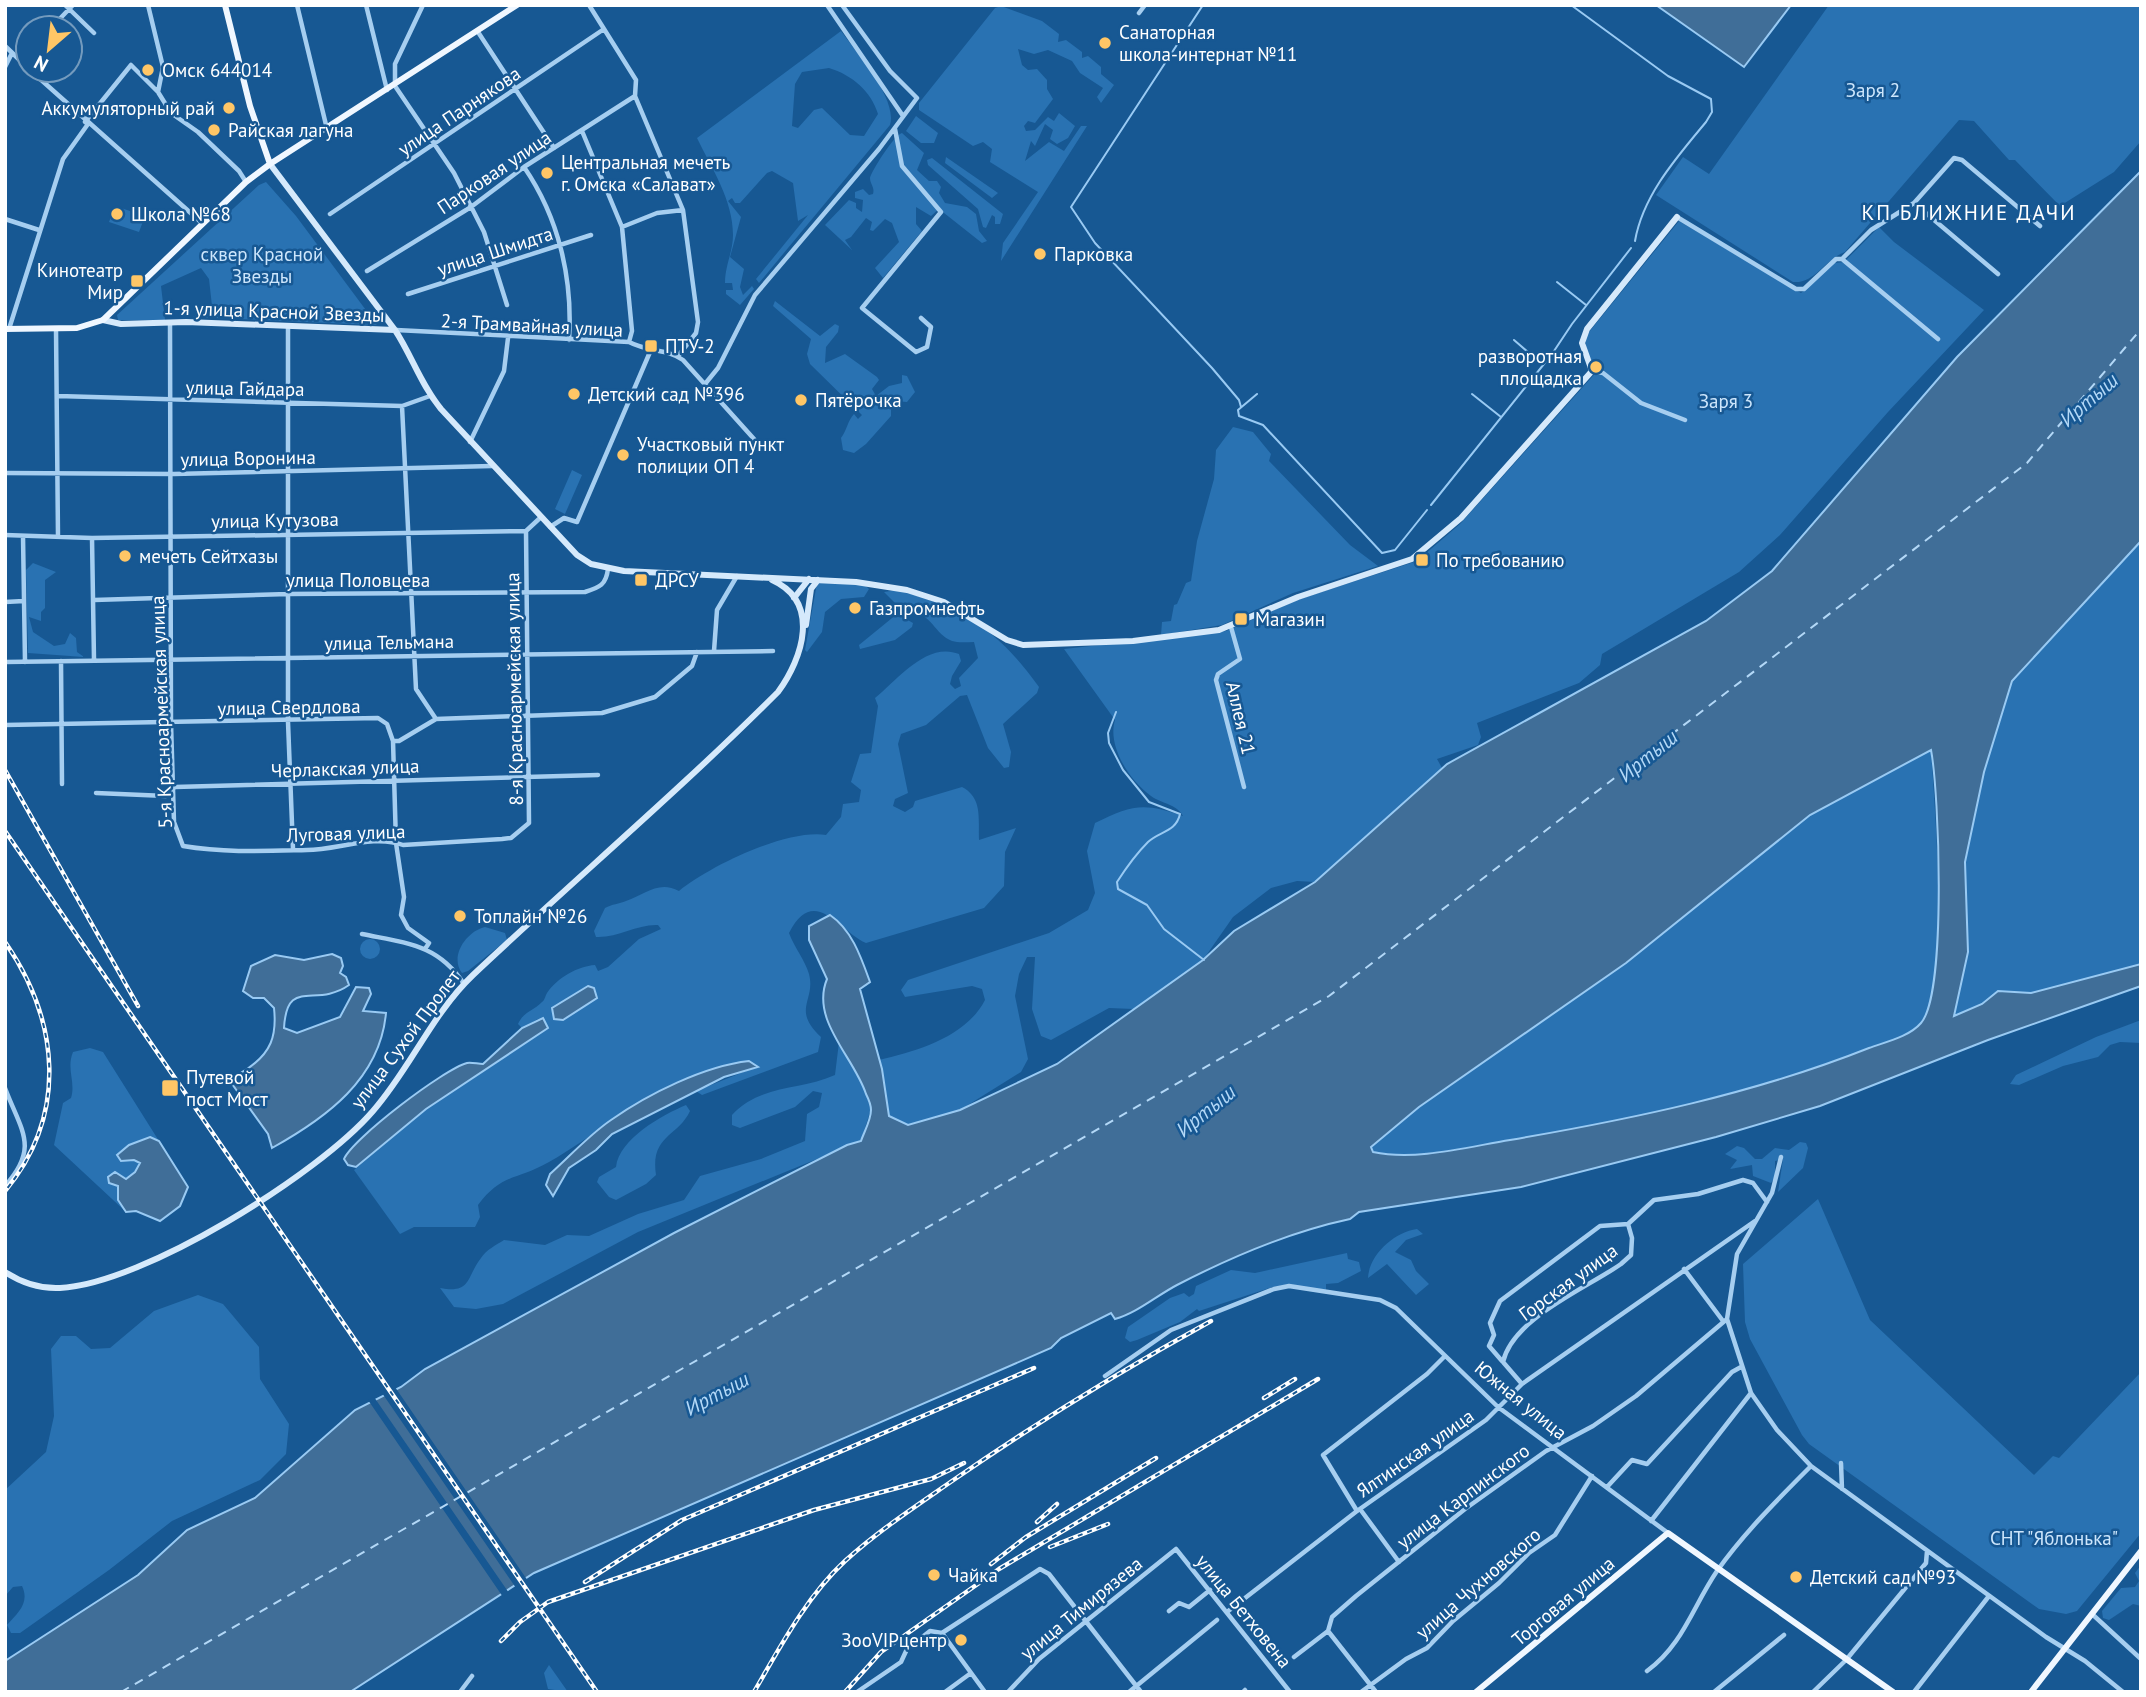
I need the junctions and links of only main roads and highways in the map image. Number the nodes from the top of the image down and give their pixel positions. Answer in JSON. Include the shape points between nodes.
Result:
{"nodes":[{"id":1,"x":225,"y":5,"type":"edge"},
{"id":2,"x":517,"y":5,"type":"edge"},
{"id":3,"x":270,"y":164,"type":"junction"},
{"id":4,"x":1677,"y":217,"type":"road end"},
{"id":5,"x":103,"y":320,"type":"junction"},
{"id":6,"x":7,"y":329,"type":"edge"},
{"id":7,"x":395,"y":330,"type":"junction"},
{"id":8,"x":767,"y":578,"type":"junction"},
{"id":9,"x":809,"y":579,"type":"junction"},
{"id":10,"x":823,"y":579,"type":"junction"},
{"id":11,"x":794,"y":598,"type":"junction"},
{"id":12,"x":804,"y":634,"type":"junction"},
{"id":13,"x":7,"y":1273,"type":"edge"},
{"id":14,"x":1668,"y":1533,"type":"joint"},
{"id":15,"x":2141,"y":1551,"type":"edge"},
{"id":16,"x":1476,"y":1692,"type":"edge"},
{"id":17,"x":1893,"y":1692,"type":"edge"},
{"id":18,"x":2031,"y":1692,"type":"edge"}],
"edges":[{"from":1,"to":3,"type":"main road"},
{"from":2,"to":3,"type":"main road"},
{"from":3,"to":5,"type":"main road"},
{"from":3,"to":7,"type":"main road"},
{"from":4,"to":10,"type":"main road","name":"1-я улица Красной Звезды","via":[[1587,329],[1582,343],[1592,371],[1461,518],[1422,554],[1298,597],[1231,627],[1133,641],[1012,643],[932,597],[876,584]]},
{"from":5,"to":6,"type":"main road","name":"1-я улица Красной Звезды","via":[[86,327]]},
{"from":5,"to":7,"type":"main road","name":"1-я улица Красной Звезды"},
{"from":7,"to":8,"type":"main road","name":"1-я улица Красной Звезды","via":[[430,396],[577,555],[608,569]]},
{"from":8,"to":9,"type":"main road","name":"1-я улица Красной Звезды"},
{"from":8,"to":11,"type":"main road"},
{"from":9,"to":10,"type":"main road","name":"1-я улица Красной Звезды"},
{"from":9,"to":11,"type":"main road"},
{"from":10,"to":12,"type":"main road","via":[[813,585]]},
{"from":11,"to":12,"type":"main road"},
{"from":12,"to":13,"type":"main road","name":"улица Сухой Пролет","via":[[795,667],[778,692],[464,984],[364,1121],[329,1150],[237,1215],[136,1268],[84,1285],[41,1287]]},
{"from":14,"to":16,"type":"main road","name":"Торговая улица"},
{"from":14,"to":17,"type":"main road","name":"Южная улица"},
{"from":15,"to":18,"type":"main road"}]}
